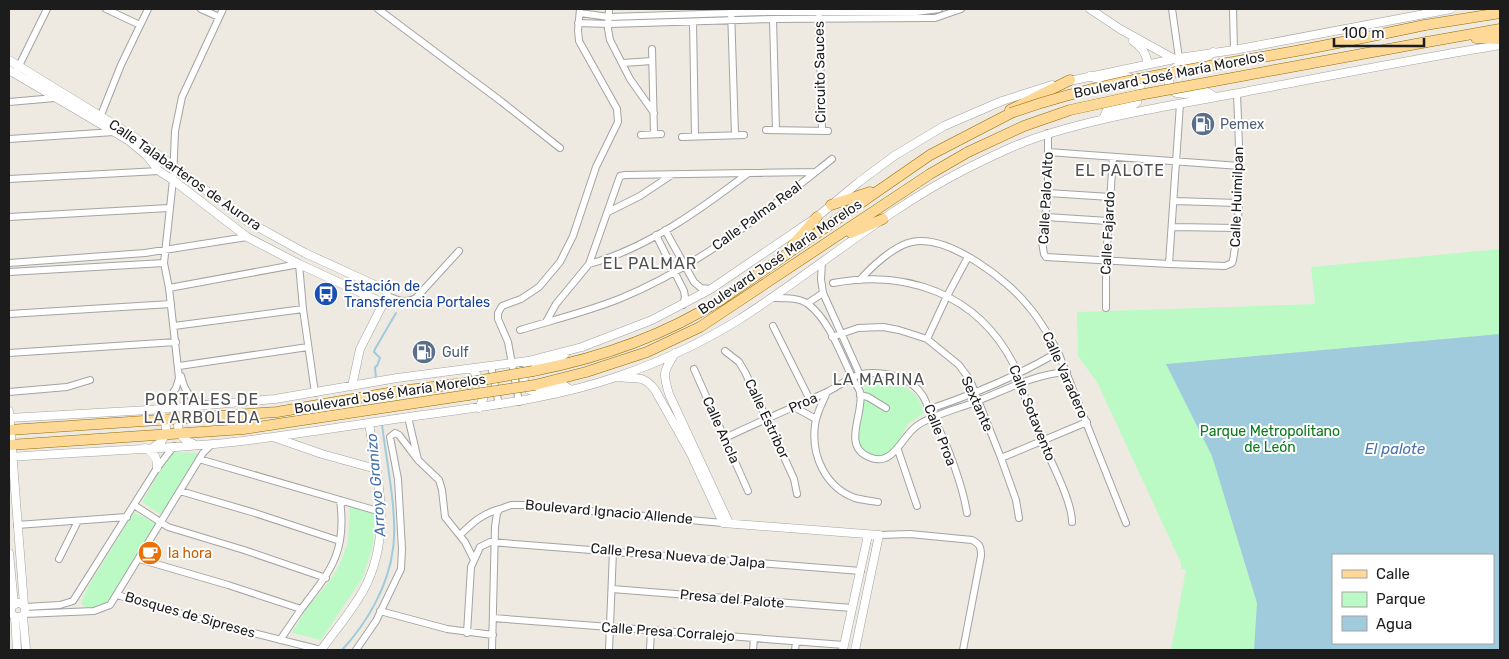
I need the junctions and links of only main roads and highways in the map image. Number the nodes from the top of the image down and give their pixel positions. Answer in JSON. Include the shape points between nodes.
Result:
{"nodes":[{"id":1,"x":1481,"y":9,"type":"edge"},
{"id":2,"x":1500,"y":13,"type":"edge"},
{"id":3,"x":1443,"y":22,"type":"junction"},
{"id":4,"x":1500,"y":29,"type":"edge"},
{"id":5,"x":1453,"y":38,"type":"junction"},
{"id":6,"x":1500,"y":39,"type":"edge"},
{"id":7,"x":1070,"y":80,"type":"road end"},
{"id":8,"x":981,"y":128,"type":"junction"},
{"id":9,"x":880,"y":188,"type":"junction"},
{"id":10,"x":831,"y":205,"type":"road end"},
{"id":11,"x":817,"y":217,"type":"road end"},
{"id":12,"x":883,"y":220,"type":"road end"},
{"id":13,"x":829,"y":242,"type":"junction"},
{"id":14,"x":781,"y":259,"type":"junction"},
{"id":15,"x":9,"y":430,"type":"edge"},
{"id":16,"x":10,"y":445,"type":"edge"}],
"edges":[{"from":1,"to":3,"type":"main road"},
{"from":2,"to":3,"type":"main road","name":"Boulevard José María Morelos"},
{"from":3,"to":8,"type":"main road","name":"Boulevard José María Morelos","bridge":true,"via":[[1112,84],[1011,113]]},
{"from":4,"to":5,"type":"main road","name":"Boulevard José María Morelos"},
{"from":5,"to":6,"type":"main road"},
{"from":5,"to":13,"type":"main road","name":"Boulevard José María Morelos","bridge":true,"via":[[1070,110],[1024,126],[968,152]]},
{"from":7,"to":8,"type":"main road"},
{"from":8,"to":9,"type":"main road","name":"Boulevard José María Morelos","via":[[930,155]]},
{"from":9,"to":10,"type":"main road"},
{"from":9,"to":14,"type":"main road","name":"Boulevard José María Morelos"},
{"from":11,"to":14,"type":"main road"},
{"from":12,"to":13,"type":"main road"},
{"from":13,"to":16,"type":"main road","name":"Boulevard José María Morelos","bridge":true,"via":[[706,324],[646,352],[535,385],[262,427]]},
{"from":14,"to":15,"type":"main road","name":"Boulevard José María Morelos","bridge":true,"via":[[676,325],[614,350],[563,365],[277,412]]}]}
